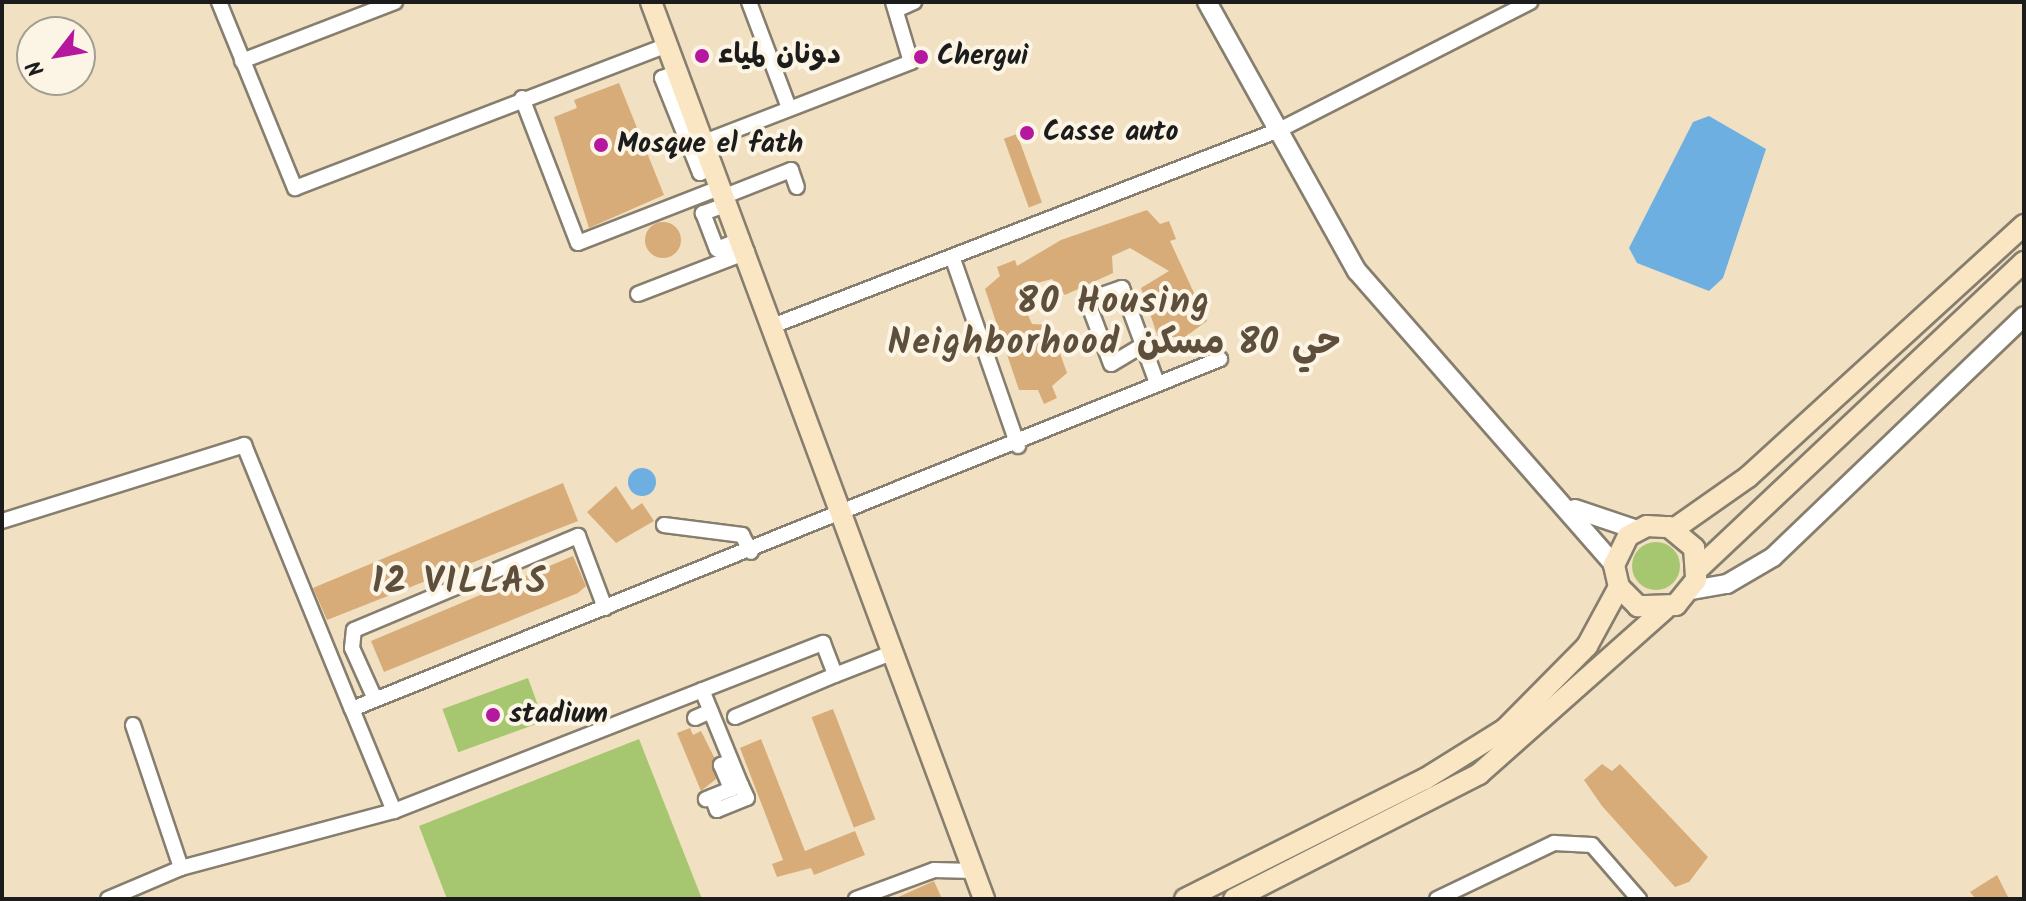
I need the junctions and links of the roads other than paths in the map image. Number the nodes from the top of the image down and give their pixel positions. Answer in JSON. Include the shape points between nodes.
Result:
{"nodes":[{"id":1,"x":219,"y":2,"type":"edge"},
{"id":2,"x":395,"y":2,"type":"edge"},
{"id":3,"x":651,"y":2,"type":"edge"},
{"id":4,"x":749,"y":2,"type":"edge"},
{"id":5,"x":914,"y":2,"type":"edge"},
{"id":6,"x":1207,"y":2,"type":"edge"},
{"id":7,"x":1530,"y":2,"type":"edge"},
{"id":8,"x":894,"y":6,"type":"edge"},
{"id":9,"x":668,"y":45,"type":"junction"},
{"id":10,"x":242,"y":61,"type":"junction"},
{"id":11,"x":678,"y":72,"type":"junction"},
{"id":12,"x":522,"y":98,"type":"junction"},
{"id":13,"x":789,"y":108,"type":"junction"},
{"id":14,"x":1279,"y":130,"type":"junction"},
{"id":15,"x":704,"y":142,"type":"junction"},
{"id":16,"x":714,"y":167,"type":"junction"},
{"id":17,"x":797,"y":187,"type":"dead end"},
{"id":18,"x":725,"y":196,"type":"junction"},
{"id":19,"x":2024,"y":225,"type":"edge"},
{"id":20,"x":744,"y":246,"type":"junction"},
{"id":21,"x":953,"y":259,"type":"junction"},
{"id":22,"x":2024,"y":262,"type":"edge"},
{"id":23,"x":638,"y":294,"type":"dead end"},
{"id":24,"x":2024,"y":316,"type":"edge"},
{"id":25,"x":775,"y":325,"type":"junction"},
{"id":26,"x":1143,"y":345,"type":"junction"},
{"id":27,"x":1220,"y":359,"type":"dead end"},
{"id":28,"x":1157,"y":383,"type":"junction"},
{"id":29,"x":1018,"y":446,"type":"junction"},
{"id":30,"x":1566,"y":504,"type":"junction"},
{"id":31,"x":844,"y":514,"type":"junction"},
{"id":32,"x":2,"y":521,"type":"edge"},
{"id":33,"x":664,"y":525,"type":"dead end"},
{"id":34,"x":1674,"y":529,"type":"junction"},
{"id":35,"x":1637,"y":530,"type":"junction"},
{"id":36,"x":751,"y":552,"type":"junction"},
{"id":37,"x":1614,"y":565,"type":"junction"},
{"id":38,"x":1698,"y":569,"type":"junction"},
{"id":39,"x":1619,"y":587,"type":"junction"},
{"id":40,"x":1692,"y":590,"type":"junction"},
{"id":41,"x":605,"y":608,"type":"junction"},
{"id":42,"x":1665,"y":609,"type":"junction"},
{"id":43,"x":894,"y":652,"type":"junction"},
{"id":44,"x":835,"y":675,"type":"junction"},
{"id":45,"x":702,"y":690,"type":"junction"},
{"id":46,"x":375,"y":699,"type":"junction"},
{"id":47,"x":352,"y":709,"type":"junction"},
{"id":48,"x":711,"y":711,"type":"junction"},
{"id":49,"x":735,"y":717,"type":"dead end"},
{"id":50,"x":695,"y":718,"type":"dead end"},
{"id":51,"x":133,"y":725,"type":"dead end"},
{"id":52,"x":709,"y":798,"type":"dead end"},
{"id":53,"x":394,"y":811,"type":"junction"},
{"id":54,"x":181,"y":868,"type":"junction"},
{"id":55,"x":974,"y":871,"type":"junction"},
{"id":56,"x":108,"y":899,"type":"edge"},
{"id":57,"x":856,"y":899,"type":"edge"},
{"id":58,"x":984,"y":899,"type":"edge"},
{"id":59,"x":1185,"y":899,"type":"edge"},
{"id":60,"x":1234,"y":899,"type":"edge"},
{"id":61,"x":1437,"y":899,"type":"edge"},
{"id":62,"x":1639,"y":899,"type":"edge"}],
"edges":[{"from":1,"to":10,"type":"street"},
{"from":2,"to":10,"type":"street"},
{"from":3,"to":9,"type":"main road"},
{"from":4,"to":13,"type":"street"},
{"from":5,"to":8,"type":"street"},
{"from":6,"to":14,"type":"street"},
{"from":7,"to":14,"type":"street"},
{"from":8,"to":13,"type":"street","via":[[911,62]]},
{"from":9,"to":11,"type":"main road"},
{"from":9,"to":12,"type":"street"},
{"from":10,"to":12,"type":"street","via":[[295,188]]},
{"from":11,"to":15,"type":"main road"},
{"from":11,"to":16,"type":"street","via":[[662,78],[700,173]]},
{"from":12,"to":18,"type":"street","via":[[578,243]]},
{"from":13,"to":15,"type":"street"},
{"from":14,"to":21,"type":"street"},
{"from":14,"to":30,"type":"street","via":[[1357,271]]},
{"from":15,"to":16,"type":"main road"},
{"from":16,"to":18,"type":"main road"},
{"from":17,"to":18,"type":"street","via":[[791,170]]},
{"from":18,"to":20,"type":"main road"},
{"from":19,"to":34,"type":"main road","via":[[1748,477]]},
{"from":20,"to":23,"type":"street"},
{"from":20,"to":25,"type":"main road"},
{"from":21,"to":25,"type":"street"},
{"from":21,"to":29,"type":"street"},
{"from":22,"to":38,"type":"main road"},
{"from":24,"to":40,"type":"street","via":[[1766,563],[1727,584]]},
{"from":25,"to":31,"type":"main road"},
{"from":26,"to":26,"type":"street","via":[[1122,288],[1087,300],[1111,364]]},
{"from":26,"to":28,"type":"street"},
{"from":27,"to":28,"type":"street"},
{"from":28,"to":29,"type":"street"},
{"from":29,"to":31,"type":"street"},
{"from":30,"to":35,"type":"street"},
{"from":30,"to":37,"type":"street"},
{"from":31,"to":36,"type":"street"},
{"from":31,"to":43,"type":"main road"},
{"from":32,"to":47,"type":"street","via":[[244,445]]},
{"from":33,"to":36,"type":"street","via":[[742,535]]},
{"from":34,"to":35,"type":"main road"},
{"from":34,"to":38,"type":"main road","via":[[1694,548]]},
{"from":35,"to":37,"type":"main road","via":[[1621,544]]},
{"from":36,"to":41,"type":"street"},
{"from":37,"to":39,"type":"main road"},
{"from":38,"to":40,"type":"main road"},
{"from":39,"to":42,"type":"main road","via":[[1638,606]]},
{"from":39,"to":59,"type":"main road","via":[[1587,646],[1505,729],[1425,779]]},
{"from":40,"to":42,"type":"main road"},
{"from":41,"to":46,"type":"street"},
{"from":41,"to":46,"type":"street","via":[[578,536],[354,630],[352,648]]},
{"from":42,"to":60,"type":"main road","via":[[1479,774]]},
{"from":43,"to":44,"type":"street"},
{"from":43,"to":55,"type":"main road"},
{"from":44,"to":45,"type":"street","via":[[823,643]]},
{"from":44,"to":49,"type":"street"},
{"from":45,"to":48,"type":"street"},
{"from":45,"to":53,"type":"street"},
{"from":46,"to":47,"type":"street"},
{"from":47,"to":53,"type":"street"},
{"from":48,"to":50,"type":"street"},
{"from":48,"to":52,"type":"street","via":[[731,761],[721,765],[736,787]]},
{"from":51,"to":54,"type":"street"},
{"from":53,"to":54,"type":"street"},
{"from":54,"to":56,"type":"street"},
{"from":55,"to":57,"type":"street","via":[[934,870]]},
{"from":55,"to":58,"type":"main road"},
{"from":61,"to":62,"type":"street","via":[[1554,843],[1592,845]]}]}
